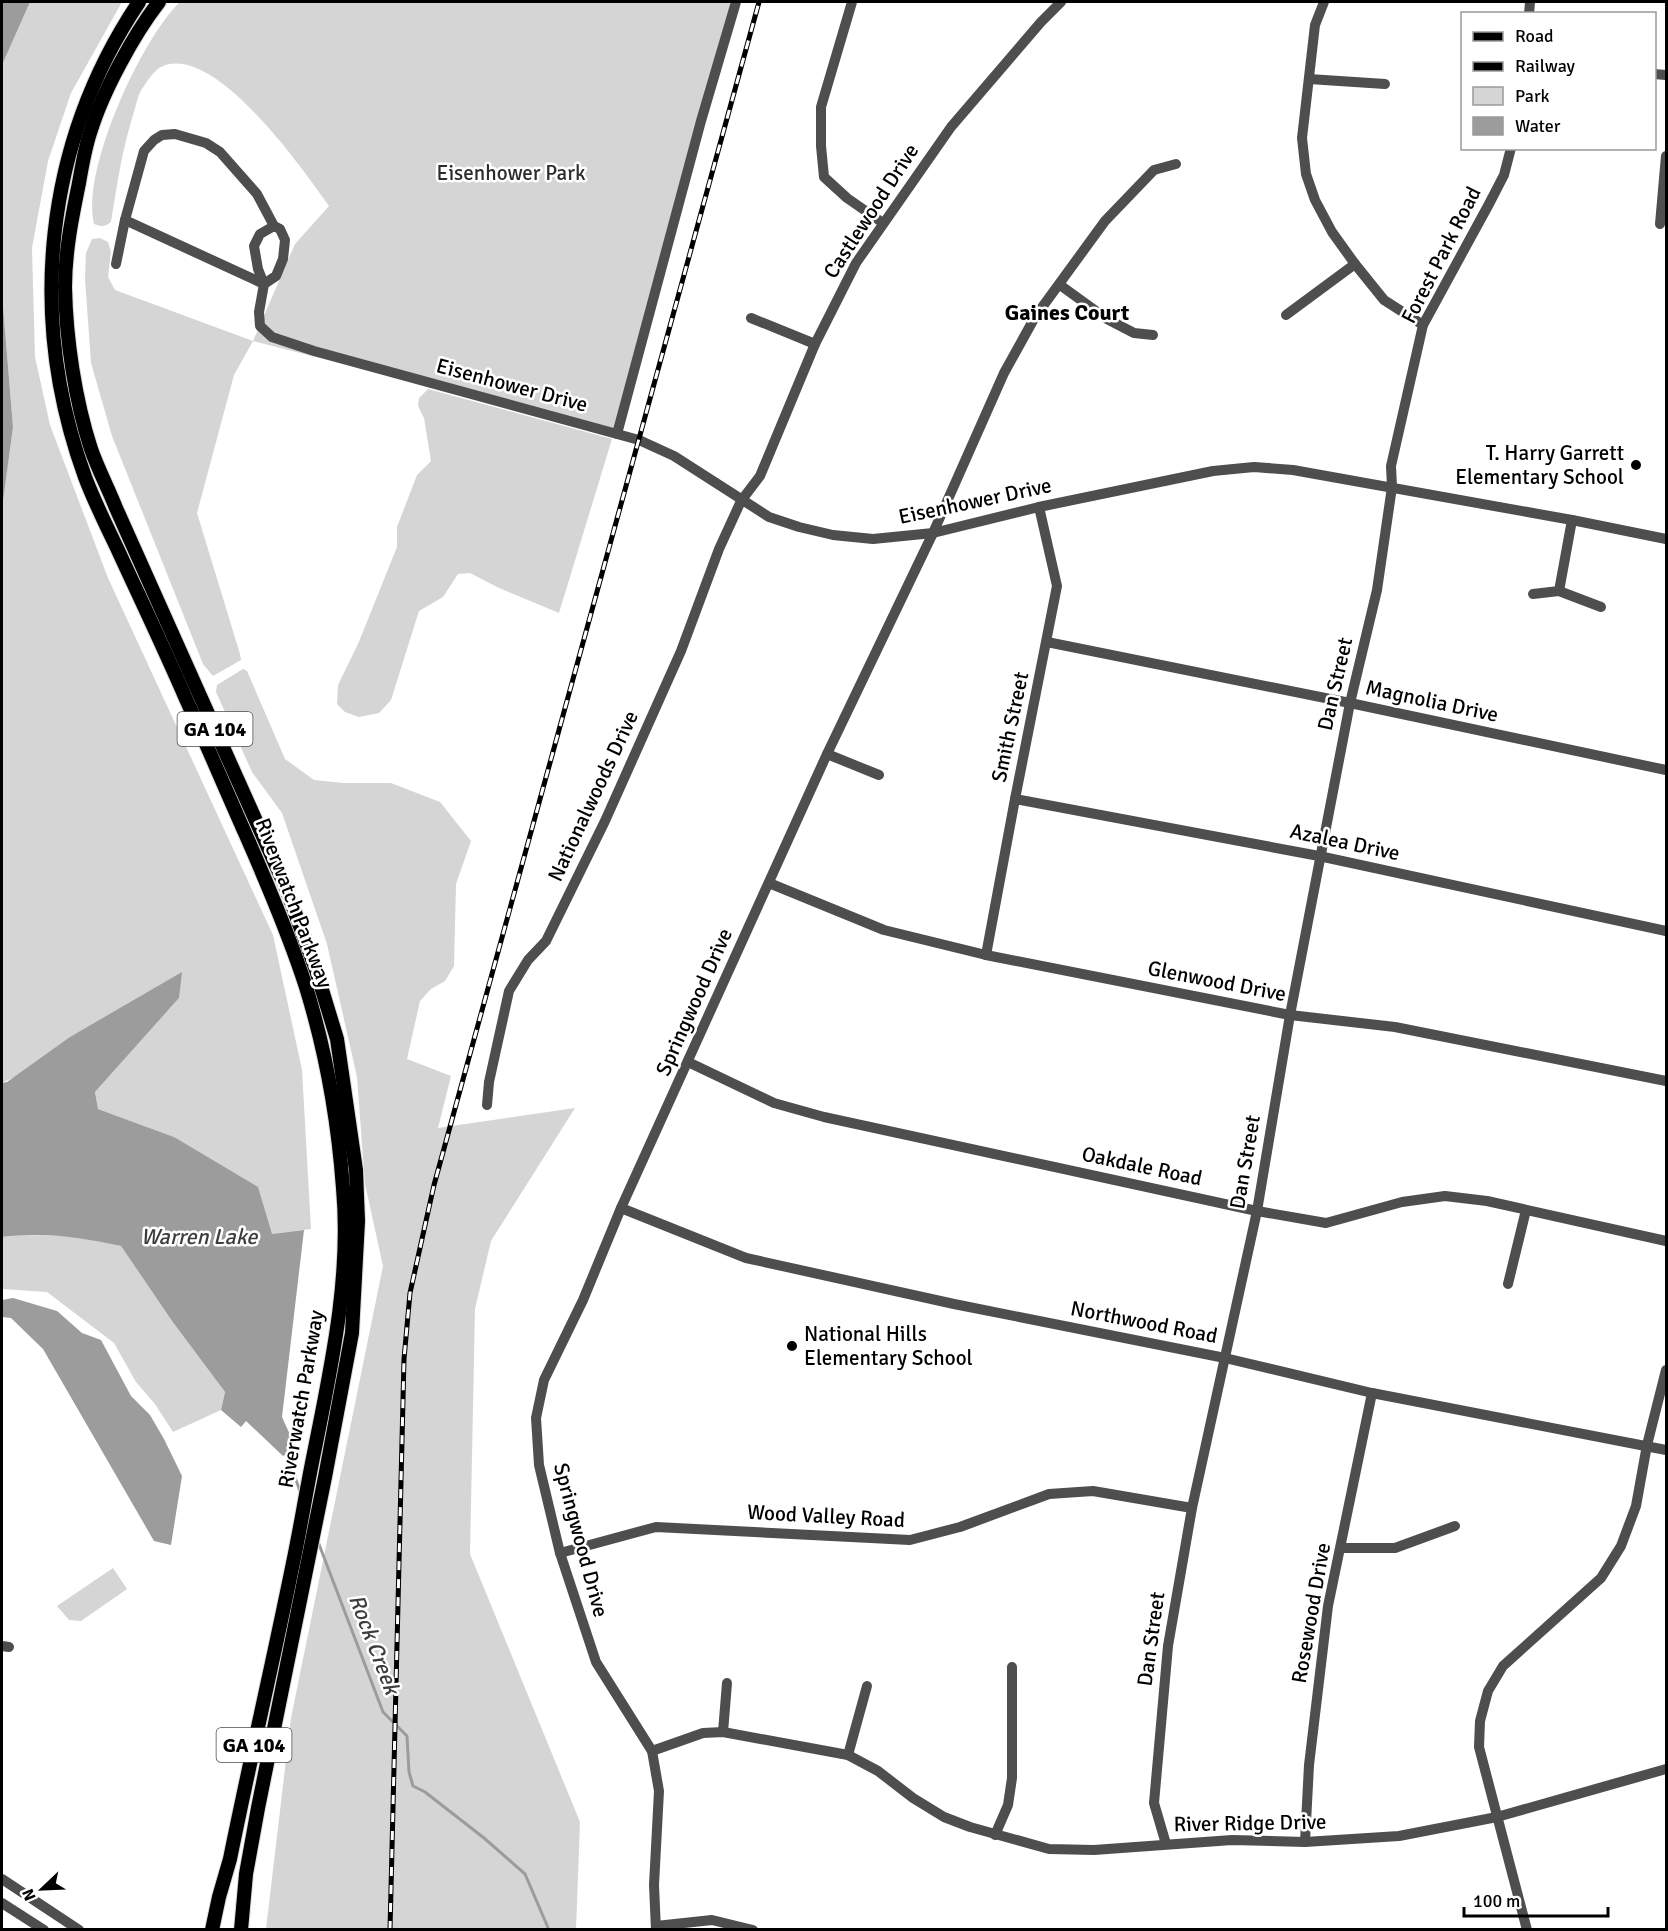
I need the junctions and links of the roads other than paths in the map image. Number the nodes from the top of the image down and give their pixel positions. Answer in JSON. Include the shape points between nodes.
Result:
{"nodes":[{"id":1,"x":139,"y":2,"type":"edge"},
{"id":2,"x":159,"y":2,"type":"edge"},
{"id":3,"x":736,"y":2,"type":"edge"},
{"id":4,"x":852,"y":2,"type":"edge"},
{"id":5,"x":1061,"y":2,"type":"edge"},
{"id":6,"x":1324,"y":2,"type":"edge"},
{"id":7,"x":1309,"y":79,"type":"junction"},
{"id":8,"x":1385,"y":84,"type":"dead end"},
{"id":9,"x":1510,"y":150,"type":"edge"},
{"id":10,"x":1666,"y":156,"type":"edge"},
{"id":11,"x":1176,"y":164,"type":"dead end"},
{"id":12,"x":125,"y":220,"type":"junction"},
{"id":13,"x":883,"y":223,"type":"junction"},
{"id":14,"x":1660,"y":224,"type":"dead end"},
{"id":15,"x":274,"y":226,"type":"junction"},
{"id":16,"x":116,"y":264,"type":"dead end"},
{"id":17,"x":1355,"y":264,"type":"junction"},
{"id":18,"x":264,"y":284,"type":"junction"},
{"id":19,"x":1060,"y":285,"type":"junction"},
{"id":20,"x":1286,"y":315,"type":"dead end"},
{"id":21,"x":751,"y":318,"type":"dead end"},
{"id":22,"x":1423,"y":325,"type":"junction"},
{"id":23,"x":1153,"y":335,"type":"dead end"},
{"id":24,"x":815,"y":344,"type":"junction"},
{"id":25,"x":617,"y":434,"type":"junction"},
{"id":26,"x":1392,"y":487,"type":"junction"},
{"id":27,"x":741,"y":501,"type":"junction"},
{"id":28,"x":1039,"y":507,"type":"junction"},
{"id":29,"x":1572,"y":520,"type":"junction"},
{"id":30,"x":933,"y":533,"type":"junction"},
{"id":31,"x":1666,"y":539,"type":"edge"},
{"id":32,"x":1559,"y":591,"type":"junction"},
{"id":33,"x":1533,"y":594,"type":"dead end"},
{"id":34,"x":1600,"y":607,"type":"dead end"},
{"id":35,"x":1047,"y":642,"type":"junction"},
{"id":36,"x":1350,"y":703,"type":"junction"},
{"id":37,"x":827,"y":754,"type":"junction"},
{"id":38,"x":1666,"y":770,"type":"edge"},
{"id":39,"x":879,"y":775,"type":"dead end"},
{"id":40,"x":1014,"y":799,"type":"junction"},
{"id":41,"x":1319,"y":856,"type":"junction"},
{"id":42,"x":769,"y":883,"type":"junction"},
{"id":43,"x":1666,"y":932,"type":"edge"},
{"id":44,"x":986,"y":955,"type":"junction"},
{"id":45,"x":1290,"y":1015,"type":"junction"},
{"id":46,"x":688,"y":1062,"type":"junction"},
{"id":47,"x":1666,"y":1081,"type":"edge"},
{"id":48,"x":486,"y":1105,"type":"dead end"},
{"id":49,"x":621,"y":1208,"type":"junction"},
{"id":50,"x":1257,"y":1210,"type":"junction"},
{"id":51,"x":1526,"y":1210,"type":"junction"},
{"id":52,"x":1666,"y":1241,"type":"edge"},
{"id":53,"x":1508,"y":1284,"type":"dead end"},
{"id":54,"x":1225,"y":1358,"type":"junction"},
{"id":55,"x":1666,"y":1370,"type":"edge"},
{"id":56,"x":1372,"y":1393,"type":"junction"},
{"id":57,"x":1647,"y":1445,"type":"junction"},
{"id":58,"x":1666,"y":1450,"type":"edge"},
{"id":59,"x":1192,"y":1508,"type":"junction"},
{"id":60,"x":1455,"y":1526,"type":"dead end"},
{"id":61,"x":1341,"y":1548,"type":"junction"},
{"id":62,"x":560,"y":1553,"type":"junction"},
{"id":63,"x":1012,"y":1667,"type":"dead end"},
{"id":64,"x":727,"y":1683,"type":"dead end"},
{"id":65,"x":867,"y":1686,"type":"dead end"},
{"id":66,"x":723,"y":1732,"type":"junction"},
{"id":67,"x":652,"y":1751,"type":"junction"},
{"id":68,"x":848,"y":1755,"type":"junction"},
{"id":69,"x":1666,"y":1769,"type":"edge"},
{"id":70,"x":242,"y":1798,"type":"junction"},
{"id":71,"x":1497,"y":1817,"type":"junction"},
{"id":72,"x":995,"y":1835,"type":"junction"},
{"id":73,"x":1305,"y":1842,"type":"junction"},
{"id":74,"x":1166,"y":1844,"type":"junction"},
{"id":75,"x":2,"y":1879,"type":"edge"},
{"id":76,"x":2,"y":1903,"type":"edge"},
{"id":77,"x":656,"y":1928,"type":"edge"},
{"id":78,"x":44,"y":1929,"type":"edge"},
{"id":79,"x":79,"y":1929,"type":"edge"},
{"id":80,"x":202,"y":1929,"type":"edge"},
{"id":81,"x":212,"y":1929,"type":"edge"},
{"id":82,"x":241,"y":1929,"type":"edge"},
{"id":83,"x":753,"y":1929,"type":"edge"},
{"id":84,"x":1527,"y":1929,"type":"edge"}],
"edges":[{"from":1,"to":70,"type":"main road","name":"Riverwatch Parkway","number":"GA 104","via":[[110,49],[92,89],[74,136],[61,188],[51,273],[57,371],[86,479],[280,914],[306,987],[334,1110],[344,1192],[344,1262],[327,1393]]},
{"from":2,"to":82,"type":"main road","name":"Riverwatch Parkway","number":"GA 104","via":[[104,96],[90,130],[73,213],[65,287],[78,397],[91,448],[286,888],[316,970],[337,1039],[356,1170],[358,1221],[352,1333],[258,1808]]},
{"from":3,"to":25,"type":"street"},
{"from":4,"to":13,"type":"street","via":[[821,107],[824,177]]},
{"from":5,"to":13,"type":"street","name":"Castlewood Drive","via":[[951,127]]},
{"from":6,"to":7,"type":"street","via":[[1315,25]]},
{"from":7,"to":8,"type":"street"},
{"from":7,"to":17,"type":"street","via":[[1302,138],[1306,174],[1332,232]]},
{"from":9,"to":22,"type":"street","name":"Forest Park Road","via":[[1494,195]]},
{"from":10,"to":14,"type":"street"},
{"from":11,"to":19,"type":"street","name":"Springwood Drive","via":[[1154,170],[1136,186],[1105,221]]},
{"from":12,"to":15,"type":"street","via":[[144,151],[162,135],[175,134],[206,143],[220,152],[257,194]]},
{"from":12,"to":16,"type":"street"},
{"from":12,"to":18,"type":"street"},
{"from":13,"to":24,"type":"street","name":"Castlewood Drive","via":[[856,263]]},
{"from":15,"to":18,"type":"street","via":[[260,234],[254,246]]},
{"from":15,"to":18,"type":"street","via":[[285,240],[283,259],[276,276]]},
{"from":17,"to":20,"type":"street"},
{"from":17,"to":22,"type":"street","via":[[1384,300]]},
{"from":18,"to":25,"type":"street","name":"Eisenhower Drive","via":[[260,326],[272,337]]},
{"from":19,"to":23,"type":"street","via":[[1107,319],[1134,333]]},
{"from":19,"to":30,"type":"street","name":"Springwood Drive","via":[[1035,317],[1004,372]]},
{"from":21,"to":24,"type":"street"},
{"from":22,"to":26,"type":"street","name":"Forest Park Road","via":[[1391,466]]},
{"from":24,"to":27,"type":"street","name":"Castlewood Drive","via":[[760,476]]},
{"from":25,"to":27,"type":"street","name":"Eisenhower Drive","via":[[674,456]]},
{"from":26,"to":28,"type":"street","name":"Eisenhower Drive","via":[[1254,467],[1213,471]]},
{"from":26,"to":29,"type":"street","name":"Eisenhower Drive"},
{"from":26,"to":36,"type":"street","name":"Dan Street","via":[[1377,590]]},
{"from":27,"to":30,"type":"street","name":"Eisenhower Drive","via":[[769,517],[850,538]]},
{"from":27,"to":48,"type":"street","name":"Nationalwoods Drive","via":[[681,651],[605,821],[546,941],[528,960],[509,991]]},
{"from":28,"to":30,"type":"street","name":"Eisenhower Drive"},
{"from":28,"to":35,"type":"street","name":"Smith Street","via":[[1057,586]]},
{"from":29,"to":31,"type":"street","name":"Eisenhower Drive"},
{"from":29,"to":32,"type":"street"},
{"from":30,"to":37,"type":"street","name":"Springwood Drive"},
{"from":32,"to":33,"type":"street"},
{"from":32,"to":34,"type":"street"},
{"from":35,"to":36,"type":"street","name":"Magnolia Drive"},
{"from":35,"to":40,"type":"street","name":"Smith Street"},
{"from":36,"to":38,"type":"street","name":"Magnolia Drive"},
{"from":36,"to":41,"type":"street","name":"Dan Street"},
{"from":37,"to":39,"type":"street"},
{"from":37,"to":42,"type":"street","name":"Springwood Drive"},
{"from":40,"to":41,"type":"street","name":"Azalea Drive"},
{"from":40,"to":44,"type":"street","name":"Smith Street"},
{"from":41,"to":43,"type":"street","name":"Azalea Drive"},
{"from":41,"to":45,"type":"street","name":"Dan Street"},
{"from":42,"to":44,"type":"street","name":"Glenwood Drive","via":[[884,930]]},
{"from":42,"to":46,"type":"street","name":"Springwood Drive"},
{"from":44,"to":45,"type":"street","name":"Glenwood Drive"},
{"from":45,"to":47,"type":"street","name":"Glenwood Drive","via":[[1395,1027]]},
{"from":45,"to":50,"type":"street","name":"Dan Street"},
{"from":46,"to":49,"type":"street","name":"Springwood Drive"},
{"from":46,"to":50,"type":"street","name":"Oakdale Road","via":[[774,1102],[824,1117]]},
{"from":49,"to":54,"type":"street","name":"Northwood Road","via":[[746,1258],[954,1305]]},
{"from":49,"to":62,"type":"street","name":"Springwood Drive","via":[[544,1380],[536,1418],[539,1465]]},
{"from":50,"to":51,"type":"street","name":"Oakdale Road","via":[[1326,1223],[1402,1202],[1445,1196]]},
{"from":50,"to":54,"type":"street","name":"Dan Street"},
{"from":51,"to":52,"type":"street","name":"Oakdale Road"},
{"from":51,"to":53,"type":"street"},
{"from":54,"to":56,"type":"street","name":"Northwood Road"},
{"from":54,"to":59,"type":"street","name":"Dan Street"},
{"from":55,"to":57,"type":"street"},
{"from":56,"to":57,"type":"street","name":"Northwood Road"},
{"from":56,"to":61,"type":"street","name":"Rosewood Drive"},
{"from":57,"to":58,"type":"street","name":"Northwood Road"},
{"from":57,"to":71,"type":"street","via":[[1636,1506],[1621,1546],[1601,1578],[1503,1666],[1488,1691],[1480,1720],[1479,1747]]},
{"from":59,"to":62,"type":"street","name":"Wood Valley Road","via":[[1093,1491],[1049,1494],[960,1527],[910,1540],[656,1527]]},
{"from":59,"to":74,"type":"street","name":"Dan Street","via":[[1168,1646],[1156,1776],[1154,1803]]},
{"from":60,"to":61,"type":"street","via":[[1395,1548]]},
{"from":61,"to":73,"type":"street","name":"Rosewood Drive","via":[[1320,1665]]},
{"from":62,"to":67,"type":"street","name":"Springwood Drive","via":[[596,1662]]},
{"from":63,"to":72,"type":"street","via":[[1012,1778],[1008,1805]]},
{"from":64,"to":66,"type":"street"},
{"from":65,"to":68,"type":"street"},
{"from":66,"to":67,"type":"street","name":"River Ridge Drive","via":[[702,1733]]},
{"from":66,"to":68,"type":"street","name":"River Ridge Drive"},
{"from":67,"to":77,"type":"street","name":"Springwood Drive","via":[[659,1791]]},
{"from":68,"to":72,"type":"street","name":"River Ridge Drive","via":[[945,1817]]},
{"from":69,"to":71,"type":"street","name":"River Ridge Drive"},
{"from":70,"to":80,"type":"main road","via":[[225,1840]]},
{"from":70,"to":81,"type":"main road","name":"Riverwatch Parkway","number":"GA 104"},
{"from":71,"to":73,"type":"street","name":"River Ridge Drive","via":[[1399,1836]]},
{"from":71,"to":84,"type":"street"},
{"from":72,"to":74,"type":"street","name":"River Ridge Drive","via":[[1049,1849]]},
{"from":73,"to":74,"type":"street","name":"River Ridge Drive","via":[[1232,1839]]},
{"from":75,"to":79,"type":"street"},
{"from":76,"to":78,"type":"street"},
{"from":77,"to":83,"type":"street","via":[[712,1920]]}]}
